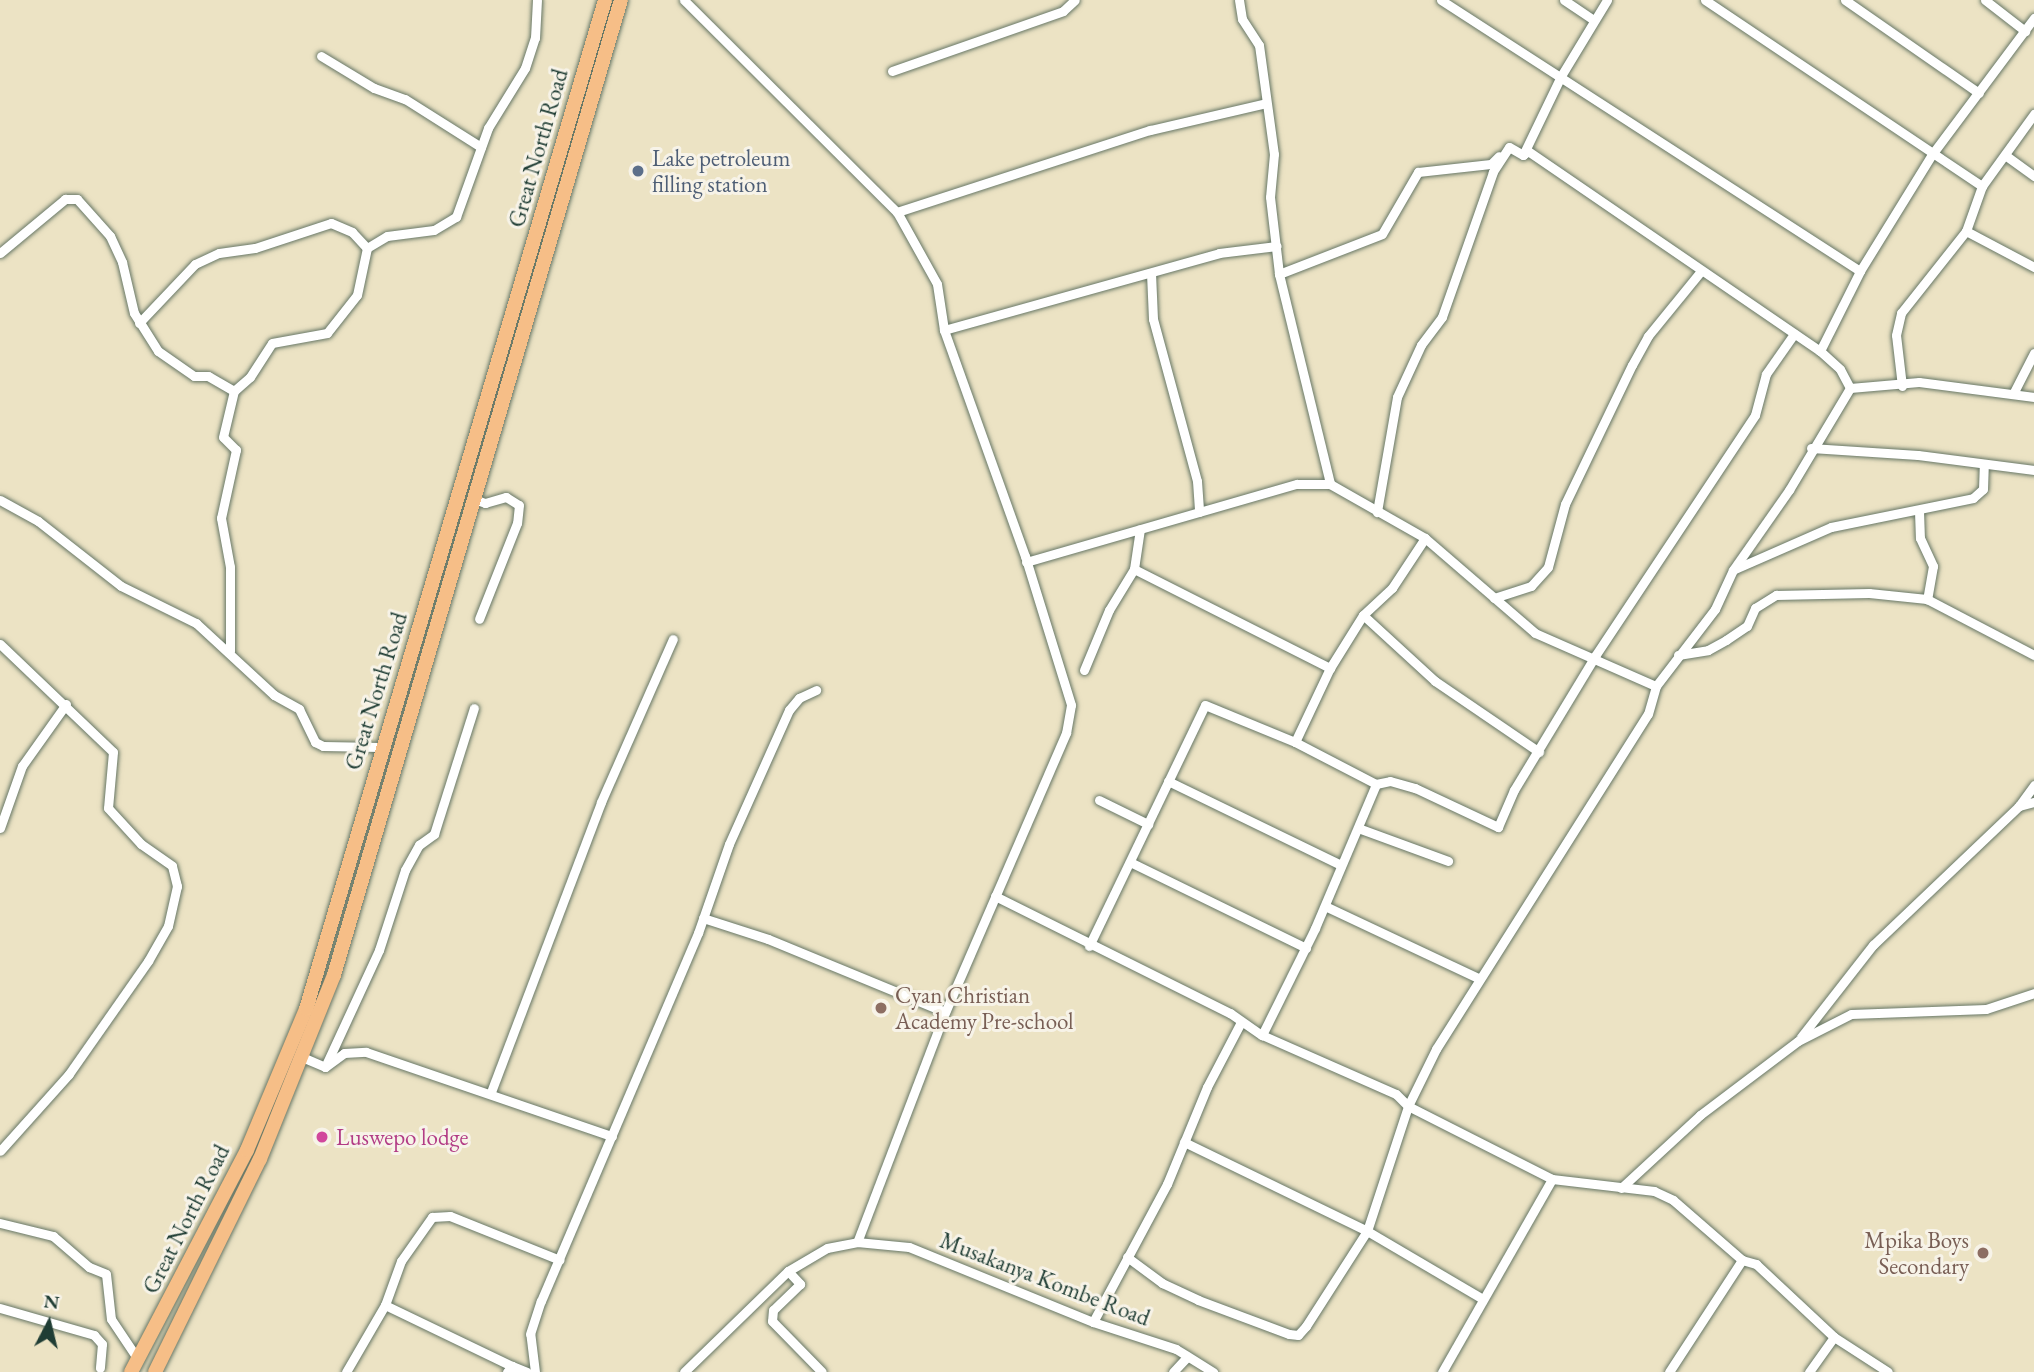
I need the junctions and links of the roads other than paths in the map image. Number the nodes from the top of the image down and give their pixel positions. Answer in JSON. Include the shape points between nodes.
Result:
{"nodes":[{"id":1,"x":537,"y":0,"type":"edge"},
{"id":2,"x":604,"y":0,"type":"edge"},
{"id":3,"x":621,"y":0,"type":"edge"},
{"id":4,"x":684,"y":0,"type":"edge"},
{"id":5,"x":1075,"y":0,"type":"edge"},
{"id":6,"x":1239,"y":0,"type":"edge"},
{"id":7,"x":1441,"y":0,"type":"edge"},
{"id":8,"x":1564,"y":0,"type":"edge"},
{"id":9,"x":1607,"y":0,"type":"edge"},
{"id":10,"x":1705,"y":0,"type":"edge"},
{"id":11,"x":1845,"y":0,"type":"edge"},
{"id":12,"x":1985,"y":0,"type":"edge"},
{"id":13,"x":2034,"y":18,"type":"edge"},
{"id":14,"x":1594,"y":20,"type":"junction"},
{"id":15,"x":2025,"y":31,"type":"junction"},
{"id":16,"x":321,"y":56,"type":"dead end"},
{"id":17,"x":891,"y":71,"type":"dead end"},
{"id":18,"x":1561,"y":76,"type":"junction"},
{"id":19,"x":1979,"y":93,"type":"junction"},
{"id":20,"x":1266,"y":103,"type":"junction"},
{"id":21,"x":2034,"y":114,"type":"edge"},
{"id":22,"x":481,"y":147,"type":"junction"},
{"id":23,"x":1509,"y":147,"type":"junction"},
{"id":24,"x":1933,"y":153,"type":"junction"},
{"id":25,"x":1523,"y":155,"type":"junction"},
{"id":26,"x":2005,"y":155,"type":"junction"},
{"id":27,"x":2034,"y":176,"type":"edge"},
{"id":28,"x":1982,"y":186,"type":"junction"},
{"id":29,"x":897,"y":212,"type":"junction"},
{"id":30,"x":1966,"y":231,"type":"junction"},
{"id":31,"x":1277,"y":246,"type":"junction"},
{"id":32,"x":367,"y":248,"type":"junction"},
{"id":33,"x":0,"y":253,"type":"edge"},
{"id":34,"x":2034,"y":267,"type":"edge"},
{"id":35,"x":1701,"y":271,"type":"junction"},
{"id":36,"x":1860,"y":271,"type":"junction"},
{"id":37,"x":1152,"y":273,"type":"junction"},
{"id":38,"x":1279,"y":274,"type":"junction"},
{"id":39,"x":139,"y":323,"type":"junction"},
{"id":40,"x":944,"y":330,"type":"junction"},
{"id":41,"x":1794,"y":334,"type":"junction"},
{"id":42,"x":1821,"y":351,"type":"junction"},
{"id":43,"x":2034,"y":353,"type":"edge"},
{"id":44,"x":1902,"y":386,"type":"junction"},
{"id":45,"x":1850,"y":388,"type":"junction"},
{"id":46,"x":234,"y":391,"type":"junction"},
{"id":47,"x":2013,"y":394,"type":"junction"},
{"id":48,"x":2034,"y":397,"type":"edge"},
{"id":49,"x":1811,"y":448,"type":"junction"},
{"id":50,"x":1984,"y":464,"type":"junction"},
{"id":51,"x":2034,"y":470,"type":"edge"},
{"id":52,"x":1330,"y":484,"type":"junction"},
{"id":53,"x":474,"y":499,"type":"junction"},
{"id":54,"x":0,"y":500,"type":"edge"},
{"id":55,"x":1919,"y":511,"type":"junction"},
{"id":56,"x":1199,"y":512,"type":"junction"},
{"id":57,"x":1377,"y":512,"type":"junction"},
{"id":58,"x":1140,"y":529,"type":"junction"},
{"id":59,"x":1425,"y":538,"type":"junction"},
{"id":60,"x":1026,"y":562,"type":"junction"},
{"id":61,"x":1134,"y":569,"type":"junction"},
{"id":62,"x":1734,"y":570,"type":"junction"},
{"id":63,"x":1494,"y":597,"type":"junction"},
{"id":64,"x":1927,"y":599,"type":"junction"},
{"id":65,"x":1363,"y":615,"type":"junction"},
{"id":66,"x":479,"y":619,"type":"dead end"},
{"id":67,"x":673,"y":639,"type":"dead end"},
{"id":68,"x":0,"y":644,"type":"edge"},
{"id":69,"x":230,"y":651,"type":"junction"},
{"id":70,"x":1678,"y":655,"type":"junction"},
{"id":71,"x":2034,"y":655,"type":"edge"},
{"id":72,"x":1595,"y":656,"type":"junction"},
{"id":73,"x":1330,"y":668,"type":"junction"},
{"id":74,"x":1084,"y":670,"type":"dead end"},
{"id":75,"x":1656,"y":686,"type":"junction"},
{"id":76,"x":816,"y":690,"type":"dead end"},
{"id":77,"x":66,"y":704,"type":"junction"},
{"id":78,"x":474,"y":708,"type":"dead end"},
{"id":79,"x":1295,"y":742,"type":"junction"},
{"id":80,"x":380,"y":747,"type":"junction"},
{"id":81,"x":1539,"y":752,"type":"junction"},
{"id":82,"x":1168,"y":781,"type":"junction"},
{"id":83,"x":1376,"y":785,"type":"junction"},
{"id":84,"x":2034,"y":785,"type":"edge"},
{"id":85,"x":1099,"y":800,"type":"dead end"},
{"id":86,"x":2034,"y":802,"type":"edge"},
{"id":87,"x":2019,"y":806,"type":"junction"},
{"id":88,"x":1148,"y":824,"type":"junction"},
{"id":89,"x":0,"y":828,"type":"edge"},
{"id":90,"x":1358,"y":828,"type":"junction"},
{"id":91,"x":1448,"y":861,"type":"dead end"},
{"id":92,"x":1130,"y":862,"type":"junction"},
{"id":93,"x":1341,"y":865,"type":"junction"},
{"id":94,"x":995,"y":896,"type":"junction"},
{"id":95,"x":1325,"y":906,"type":"junction"},
{"id":96,"x":703,"y":918,"type":"junction"},
{"id":97,"x":1089,"y":946,"type":"junction"},
{"id":98,"x":1306,"y":948,"type":"junction"},
{"id":99,"x":1478,"y":978,"type":"junction"},
{"id":100,"x":2034,"y":993,"type":"edge"},
{"id":101,"x":945,"y":1012,"type":"junction"},
{"id":102,"x":1240,"y":1024,"type":"junction"},
{"id":103,"x":1262,"y":1035,"type":"junction"},
{"id":104,"x":1798,"y":1041,"type":"junction"},
{"id":105,"x":302,"y":1057,"type":"junction"},
{"id":106,"x":325,"y":1067,"type":"junction"},
{"id":107,"x":491,"y":1091,"type":"junction"},
{"id":108,"x":1408,"y":1106,"type":"junction"},
{"id":109,"x":612,"y":1136,"type":"junction"},
{"id":110,"x":1184,"y":1142,"type":"junction"},
{"id":111,"x":0,"y":1151,"type":"edge"},
{"id":112,"x":1552,"y":1180,"type":"junction"},
{"id":113,"x":1621,"y":1188,"type":"junction"},
{"id":114,"x":0,"y":1223,"type":"edge"},
{"id":115,"x":1367,"y":1231,"type":"junction"},
{"id":116,"x":857,"y":1242,"type":"junction"},
{"id":117,"x":1127,"y":1257,"type":"junction"},
{"id":118,"x":561,"y":1260,"type":"junction"},
{"id":119,"x":1742,"y":1260,"type":"junction"},
{"id":120,"x":788,"y":1271,"type":"junction"},
{"id":121,"x":1481,"y":1298,"type":"junction"},
{"id":122,"x":385,"y":1305,"type":"junction"},
{"id":123,"x":0,"y":1308,"type":"edge"},
{"id":124,"x":1093,"y":1322,"type":"junction"},
{"id":125,"x":1834,"y":1337,"type":"junction"},
{"id":126,"x":1185,"y":1359,"type":"junction"},
{"id":127,"x":134,"y":1365,"type":"edge"},
{"id":128,"x":510,"y":1369,"type":"edge"},
{"id":129,"x":102,"y":1371,"type":"edge"},
{"id":130,"x":155,"y":1372,"type":"edge"},
{"id":131,"x":346,"y":1372,"type":"edge"},
{"id":132,"x":527,"y":1372,"type":"edge"},
{"id":133,"x":535,"y":1372,"type":"edge"},
{"id":134,"x":684,"y":1372,"type":"edge"},
{"id":135,"x":822,"y":1372,"type":"edge"},
{"id":136,"x":1173,"y":1372,"type":"edge"},
{"id":137,"x":1213,"y":1372,"type":"edge"},
{"id":138,"x":1442,"y":1372,"type":"edge"},
{"id":139,"x":1669,"y":1372,"type":"edge"},
{"id":140,"x":1809,"y":1372,"type":"edge"},
{"id":141,"x":1888,"y":1372,"type":"edge"}],
"edges":[{"from":1,"to":22,"type":"street","via":[[535,38],[525,68]]},
{"from":2,"to":80,"type":"highway","name":"Great North Road","via":[[444,552]]},
{"from":3,"to":53,"type":"highway","name":"Great North Road"},
{"from":4,"to":29,"type":"street"},
{"from":5,"to":17,"type":"street","via":[[1063,10]]},
{"from":6,"to":20,"type":"street","via":[[1242,19],[1259,45]]},
{"from":7,"to":18,"type":"street"},
{"from":8,"to":14,"type":"street"},
{"from":9,"to":14,"type":"street"},
{"from":10,"to":24,"type":"street"},
{"from":11,"to":19,"type":"street"},
{"from":12,"to":15,"type":"street"},
{"from":13,"to":15,"type":"street"},
{"from":14,"to":18,"type":"street"},
{"from":15,"to":19,"type":"street"},
{"from":16,"to":22,"type":"street","via":[[374,88],[405,99]]},
{"from":18,"to":25,"type":"street"},
{"from":18,"to":36,"type":"street"},
{"from":19,"to":24,"type":"street"},
{"from":20,"to":29,"type":"street","via":[[1150,130]]},
{"from":20,"to":31,"type":"street","via":[[1274,154],[1271,220]]},
{"from":21,"to":26,"type":"street"},
{"from":22,"to":32,"type":"street","via":[[456,217],[433,230],[387,236]]},
{"from":23,"to":25,"type":"street"},
{"from":23,"to":38,"type":"street","via":[[1491,164],[1418,172],[1382,234]]},
{"from":23,"to":57,"type":"street","via":[[1493,172],[1441,317],[1421,345],[1397,397]]},
{"from":24,"to":28,"type":"street"},
{"from":24,"to":36,"type":"street"},
{"from":25,"to":35,"type":"street","via":[[1528,151]]},
{"from":26,"to":27,"type":"street"},
{"from":26,"to":28,"type":"street"},
{"from":28,"to":30,"type":"street"},
{"from":29,"to":40,"type":"street","via":[[937,284]]},
{"from":30,"to":34,"type":"street"},
{"from":30,"to":44,"type":"street","via":[[1897,324]]},
{"from":31,"to":37,"type":"street","via":[[1219,253]]},
{"from":31,"to":38,"type":"street"},
{"from":32,"to":39,"type":"street","via":[[352,232],[331,223],[254,248],[219,253],[195,264]]},
{"from":32,"to":46,"type":"street","via":[[357,295],[327,333],[272,343],[250,377]]},
{"from":33,"to":39,"type":"street","via":[[65,199],[77,199],[100,221],[118,251]]},
{"from":35,"to":41,"type":"street"},
{"from":35,"to":63,"type":"street","via":[[1648,336],[1632,365],[1565,503],[1548,567],[1539,580],[1519,593]]},
{"from":36,"to":42,"type":"street"},
{"from":37,"to":40,"type":"street"},
{"from":37,"to":56,"type":"street","via":[[1153,319],[1196,481]]},
{"from":38,"to":52,"type":"street"},
{"from":39,"to":46,"type":"street","via":[[158,351],[194,376],[208,376]]},
{"from":40,"to":60,"type":"street"},
{"from":41,"to":42,"type":"street"},
{"from":41,"to":72,"type":"street","via":[[1766,374],[1755,415]]},
{"from":42,"to":45,"type":"street","via":[[1840,369]]},
{"from":43,"to":47,"type":"street"},
{"from":44,"to":45,"type":"street","via":[[1873,383]]},
{"from":44,"to":47,"type":"street","via":[[1919,382]]},
{"from":45,"to":49,"type":"street"},
{"from":46,"to":69,"type":"street","via":[[223,429],[225,443],[236,450],[235,463],[221,518],[230,567]]},
{"from":47,"to":48,"type":"street"},
{"from":49,"to":50,"type":"street"},
{"from":49,"to":62,"type":"street","via":[[1789,490]]},
{"from":50,"to":51,"type":"street"},
{"from":50,"to":55,"type":"street","via":[[1983,489],[1978,495]]},
{"from":52,"to":56,"type":"street","via":[[1297,484]]},
{"from":52,"to":57,"type":"street"},
{"from":53,"to":66,"type":"street","via":[[485,503],[506,497],[519,505],[517,523]]},
{"from":53,"to":105,"type":"highway","name":"Great North Road","via":[[345,939]]},
{"from":54,"to":69,"type":"street","via":[[38,521],[121,586],[196,623]]},
{"from":55,"to":62,"type":"street","via":[[1818,531]]},
{"from":55,"to":64,"type":"street","via":[[1920,538],[1933,566]]},
{"from":56,"to":58,"type":"street"},
{"from":57,"to":59,"type":"street"},
{"from":58,"to":60,"type":"street"},
{"from":58,"to":61,"type":"street"},
{"from":59,"to":63,"type":"street"},
{"from":59,"to":65,"type":"street","via":[[1392,589]]},
{"from":60,"to":94,"type":"street","via":[[1071,705],[1066,733]]},
{"from":61,"to":73,"type":"street"},
{"from":61,"to":74,"type":"street","via":[[1109,610]]},
{"from":62,"to":70,"type":"street","via":[[1715,609]]},
{"from":63,"to":72,"type":"street","via":[[1535,633]]},
{"from":64,"to":70,"type":"street","via":[[1869,593],[1776,595],[1755,608],[1747,626],[1726,640],[1708,650]]},
{"from":64,"to":71,"type":"street"},
{"from":65,"to":73,"type":"street"},
{"from":65,"to":81,"type":"street","via":[[1435,681]]},
{"from":67,"to":107,"type":"street","via":[[601,802]]},
{"from":68,"to":77,"type":"street"},
{"from":69,"to":80,"type":"street","via":[[274,695],[299,709],[315,742]]},
{"from":70,"to":75,"type":"street"},
{"from":72,"to":75,"type":"street"},
{"from":72,"to":81,"type":"street"},
{"from":73,"to":79,"type":"street"},
{"from":75,"to":99,"type":"street","via":[[1648,714]]},
{"from":76,"to":96,"type":"street","via":[[799,698],[789,710],[729,844]]},
{"from":77,"to":89,"type":"street","via":[[22,765]]},
{"from":77,"to":111,"type":"street","via":[[113,752],[108,808],[141,844],[172,866],[176,904],[148,961],[69,1074]]},
{"from":78,"to":106,"type":"street","via":[[434,834],[419,845],[405,870],[379,950]]},
{"from":79,"to":82,"type":"street","via":[[1205,705]]},
{"from":79,"to":83,"type":"street"},
{"from":80,"to":127,"type":"highway","name":"Great North Road","via":[[347,882],[290,1051],[193,1259]]},
{"from":81,"to":83,"type":"street","via":[[1514,790],[1498,827],[1415,788],[1390,781]]},
{"from":82,"to":88,"type":"street"},
{"from":82,"to":93,"type":"street"},
{"from":83,"to":90,"type":"street"},
{"from":84,"to":87,"type":"street"},
{"from":85,"to":88,"type":"street"},
{"from":86,"to":87,"type":"street"},
{"from":87,"to":104,"type":"street","via":[[1873,945]]},
{"from":88,"to":92,"type":"street"},
{"from":90,"to":91,"type":"street"},
{"from":90,"to":93,"type":"street"},
{"from":92,"to":97,"type":"street"},
{"from":92,"to":98,"type":"street"},
{"from":93,"to":95,"type":"street"},
{"from":94,"to":97,"type":"street"},
{"from":94,"to":101,"type":"street"},
{"from":95,"to":98,"type":"street"},
{"from":95,"to":99,"type":"street"},
{"from":96,"to":101,"type":"street","via":[[768,939]]},
{"from":96,"to":109,"type":"street"},
{"from":97,"to":102,"type":"street","via":[[1230,1013]]},
{"from":98,"to":103,"type":"street"},
{"from":99,"to":108,"type":"street"},
{"from":100,"to":104,"type":"street","via":[[1986,1009],[1851,1014]]},
{"from":101,"to":116,"type":"street"},
{"from":102,"to":103,"type":"street"},
{"from":102,"to":110,"type":"street"},
{"from":103,"to":108,"type":"street","via":[[1396,1094]]},
{"from":104,"to":113,"type":"street","via":[[1699,1115]]},
{"from":105,"to":106,"type":"street"},
{"from":105,"to":130,"type":"highway","name":"Great North Road","via":[[260,1159]]},
{"from":106,"to":107,"type":"street","via":[[344,1053],[366,1052]]},
{"from":107,"to":109,"type":"street"},
{"from":108,"to":112,"type":"street"},
{"from":108,"to":115,"type":"street"},
{"from":109,"to":118,"type":"street"},
{"from":110,"to":115,"type":"street"},
{"from":110,"to":117,"type":"street"},
{"from":112,"to":113,"type":"street"},
{"from":112,"to":121,"type":"street"},
{"from":113,"to":119,"type":"street","via":[[1654,1191],[1673,1200]]},
{"from":114,"to":127,"type":"street","via":[[53,1236],[106,1274],[111,1319]]},
{"from":115,"to":117,"type":"street","via":[[1306,1326],[1294,1336],[1175,1290]]},
{"from":115,"to":121,"type":"street"},
{"from":116,"to":120,"type":"street","name":"Musakanya Kombe Road","via":[[827,1248]]},
{"from":116,"to":124,"type":"street","name":"Musakanya Kombe Road","via":[[909,1247]]},
{"from":117,"to":124,"type":"street"},
{"from":118,"to":122,"type":"street","via":[[450,1216],[438,1216],[426,1222],[413,1241]]},
{"from":118,"to":133,"type":"street","via":[[530,1334]]},
{"from":119,"to":125,"type":"street","via":[[1756,1264]]},
{"from":119,"to":139,"type":"street"},
{"from":120,"to":134,"type":"street","name":"Musakanya Kombe Road"},
{"from":120,"to":135,"type":"street","via":[[800,1284],[773,1310],[772,1321]]},
{"from":121,"to":138,"type":"street"},
{"from":122,"to":128,"type":"street"},
{"from":122,"to":131,"type":"street"},
{"from":123,"to":129,"type":"street","via":[[94,1335],[102,1344]]},
{"from":124,"to":126,"type":"street","name":"Musakanya Kombe Road","via":[[1176,1349]]},
{"from":125,"to":140,"type":"street"},
{"from":125,"to":141,"type":"street"},
{"from":126,"to":136,"type":"street"},
{"from":126,"to":137,"type":"street","name":"Musakanya Kombe Road"},
{"from":128,"to":132,"type":"street"}]}
